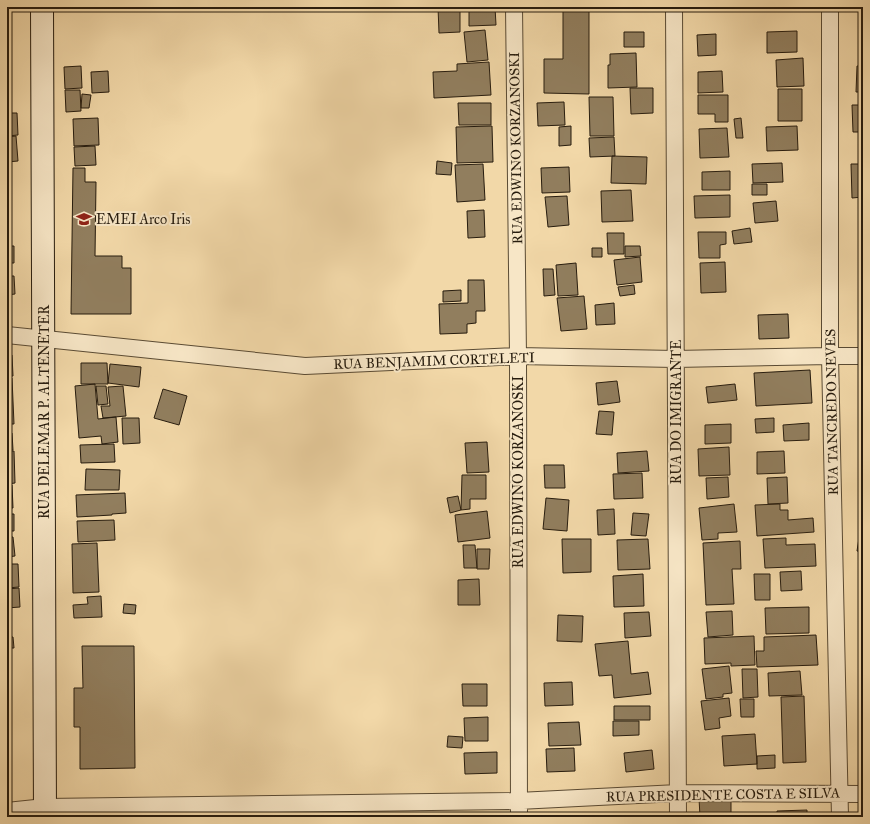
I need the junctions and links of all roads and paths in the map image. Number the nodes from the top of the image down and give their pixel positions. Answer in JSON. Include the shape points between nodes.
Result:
{"nodes":[{"id":1,"x":42,"y":7,"type":"edge"},
{"id":2,"x":514,"y":7,"type":"edge"},
{"id":3,"x":674,"y":7,"type":"edge"},
{"id":4,"x":830,"y":7,"type":"edge"},
{"id":5,"x":7,"y":335,"type":"edge"},
{"id":6,"x":44,"y":338,"type":"junction"},
{"id":7,"x":518,"y":356,"type":"junction"},
{"id":8,"x":830,"y":356,"type":"junction"},
{"id":9,"x":863,"y":356,"type":"edge"},
{"id":10,"x":675,"y":359,"type":"junction"},
{"id":11,"x":678,"y":793,"type":"junction"},
{"id":12,"x":840,"y":793,"type":"junction"},
{"id":13,"x":863,"y":794,"type":"edge"},
{"id":14,"x":518,"y":809,"type":"edge"},
{"id":15,"x":7,"y":810,"type":"edge"},
{"id":16,"x":45,"y":812,"type":"edge"},
{"id":17,"x":678,"y":817,"type":"edge"},
{"id":18,"x":840,"y":817,"type":"edge"}],
"edges":[{"from":1,"to":6,"type":"street","name":"RUA DELEMAR P. ALTENETER"},
{"from":2,"to":7,"type":"street","name":"RUA EDWINO KORZANOSKI"},
{"from":3,"to":10,"type":"street","name":"RUA DO IMIGRANTE"},
{"from":4,"to":8,"type":"street","name":"RUA TANCREDO NEVES"},
{"from":5,"to":6,"type":"street","name":"RUA BENJAMIM CORTELETI"},
{"from":6,"to":7,"type":"street","name":"RUA BENJAMIM CORTELETI","via":[[305,366]]},
{"from":6,"to":16,"type":"street","name":"RUA DELEMAR P. ALTENETER"},
{"from":7,"to":10,"type":"street","name":"RUA BENJAMIM CORTELETI"},
{"from":7,"to":14,"type":"street","name":"RUA EDWINO KORZANOSKI"},
{"from":8,"to":9,"type":"street","name":"RUA BENJAMIM CORTELETI"},
{"from":8,"to":10,"type":"street","name":"RUA BENJAMIM CORTELETI"},
{"from":8,"to":12,"type":"street","name":"RUA TANCREDO NEVES"},
{"from":10,"to":11,"type":"street","name":"RUA DO IMIGRANTE"},
{"from":11,"to":12,"type":"street","name":"RUA PRESIDENTE COSTA E SILVA"},
{"from":11,"to":14,"type":"street","name":"RUA PRESIDENTE COSTA E SILVA"},
{"from":11,"to":17,"type":"street","name":"RUA DO IMIGRANTE"},
{"from":12,"to":13,"type":"street","name":"RUA PRESIDENTE COSTA E SILVA"},
{"from":12,"to":18,"type":"street","name":"RUA TANCREDO NEVES"},
{"from":14,"to":16,"type":"street","name":"RUA PRESIDENTE COSTA E SILVA"},
{"from":15,"to":16,"type":"street","name":"RUA PRESIDENTE COSTA E SILVA"}]}
